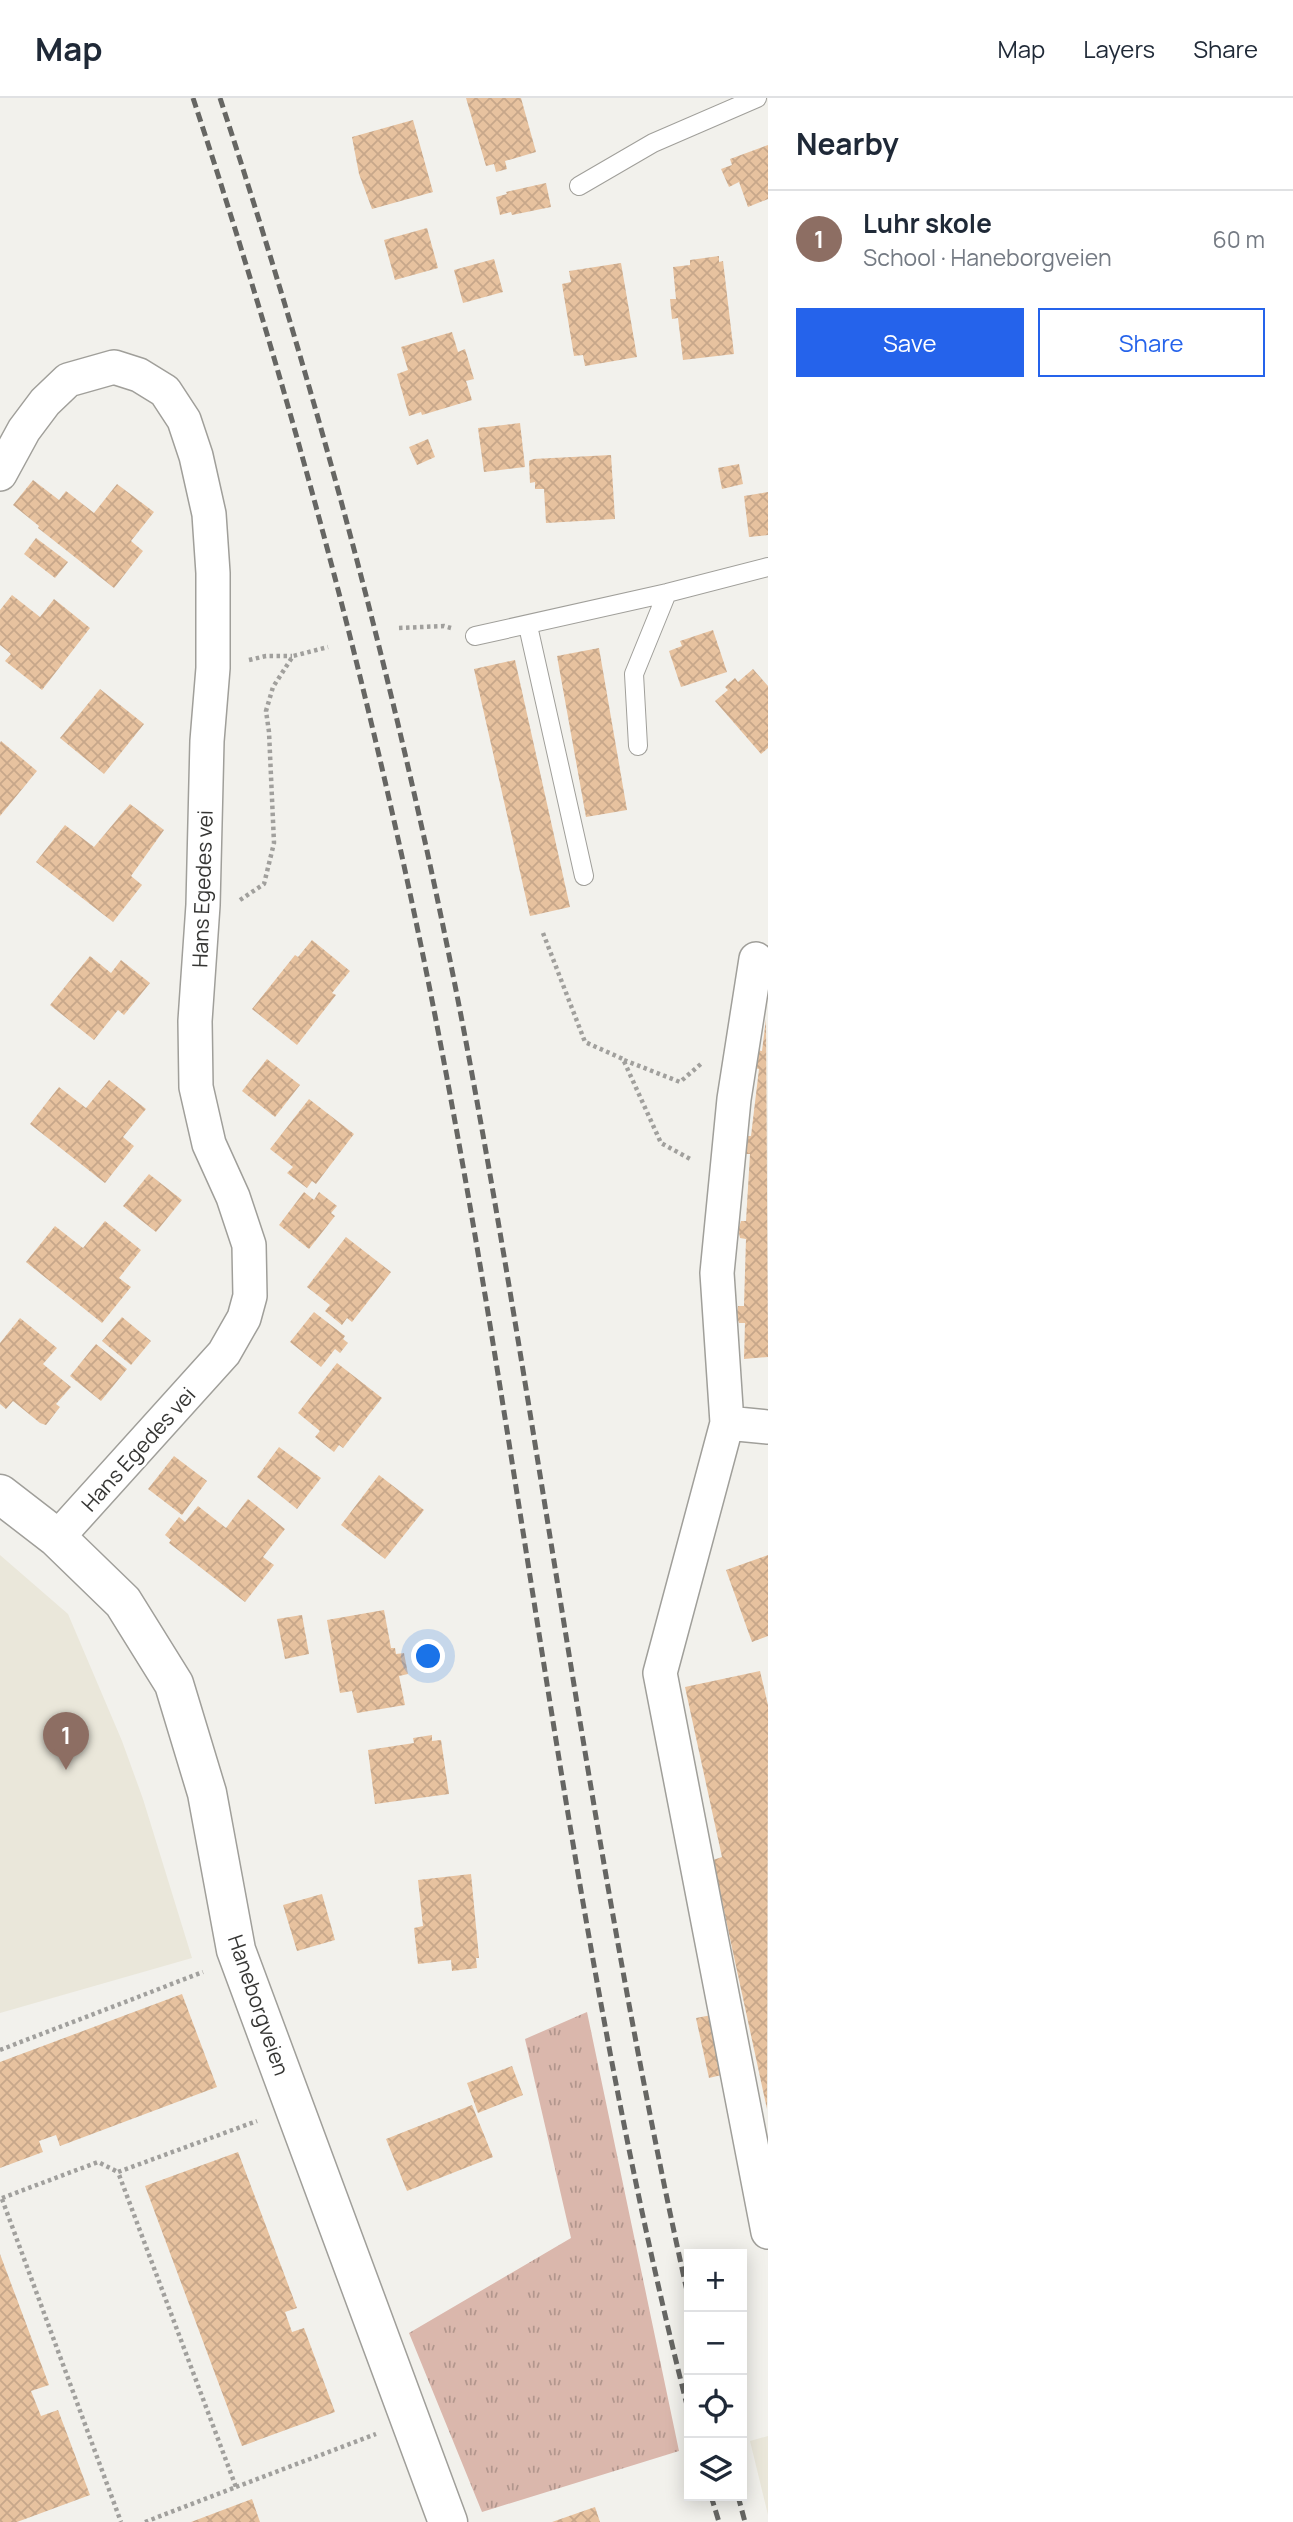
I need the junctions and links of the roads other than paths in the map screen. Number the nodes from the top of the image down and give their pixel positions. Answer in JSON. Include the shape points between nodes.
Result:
{"nodes":[{"id":1,"x":757,"y":98,"type":"edge"},
{"id":2,"x":579,"y":186,"type":"dead end"},
{"id":3,"x":0,"y":474,"type":"edge"},
{"id":4,"x":768,"y":568,"type":"edge"},
{"id":5,"x":667,"y":593,"type":"junction"},
{"id":6,"x":528,"y":626,"type":"junction"},
{"id":7,"x":475,"y":636,"type":"road end"},
{"id":8,"x":638,"y":746,"type":"dead end"},
{"id":9,"x":584,"y":876,"type":"dead end"},
{"id":10,"x":756,"y":959,"type":"dead end"},
{"id":11,"x":727,"y":1423,"type":"junction"},
{"id":12,"x":768,"y":1427,"type":"edge"},
{"id":13,"x":0,"y":1494,"type":"edge"},
{"id":14,"x":57,"y":1538,"type":"junction"},
{"id":15,"x":766,"y":2214,"type":"edge"},
{"id":16,"x":448,"y":2522,"type":"edge"}],
"edges":[{"from":1,"to":2,"type":"lane","via":[[653,143]]},
{"from":3,"to":14,"type":"street","name":"Hans Egedes vei","via":[[24,430],[68,380],[114,367],[139,375],[165,391],[184,420],[209,514],[213,573],[196,1087],[209,1144],[249,1245],[250,1296],[225,1353]]},
{"from":4,"to":5,"type":"lane"},
{"from":5,"to":6,"type":"lane"},
{"from":5,"to":8,"type":"lane","via":[[634,674]]},
{"from":6,"to":7,"type":"lane"},
{"from":6,"to":9,"type":"lane"},
{"from":10,"to":11,"type":"street","via":[[734,1099],[717,1273]]},
{"from":11,"to":12,"type":"street"},
{"from":11,"to":15,"type":"street","via":[[660,1673]]},
{"from":13,"to":14,"type":"street","name":"Haneborgveien"},
{"from":14,"to":16,"type":"street","name":"Haneborgveien","via":[[123,1602],[174,1684],[207,1793],[236,1950]]}]}
